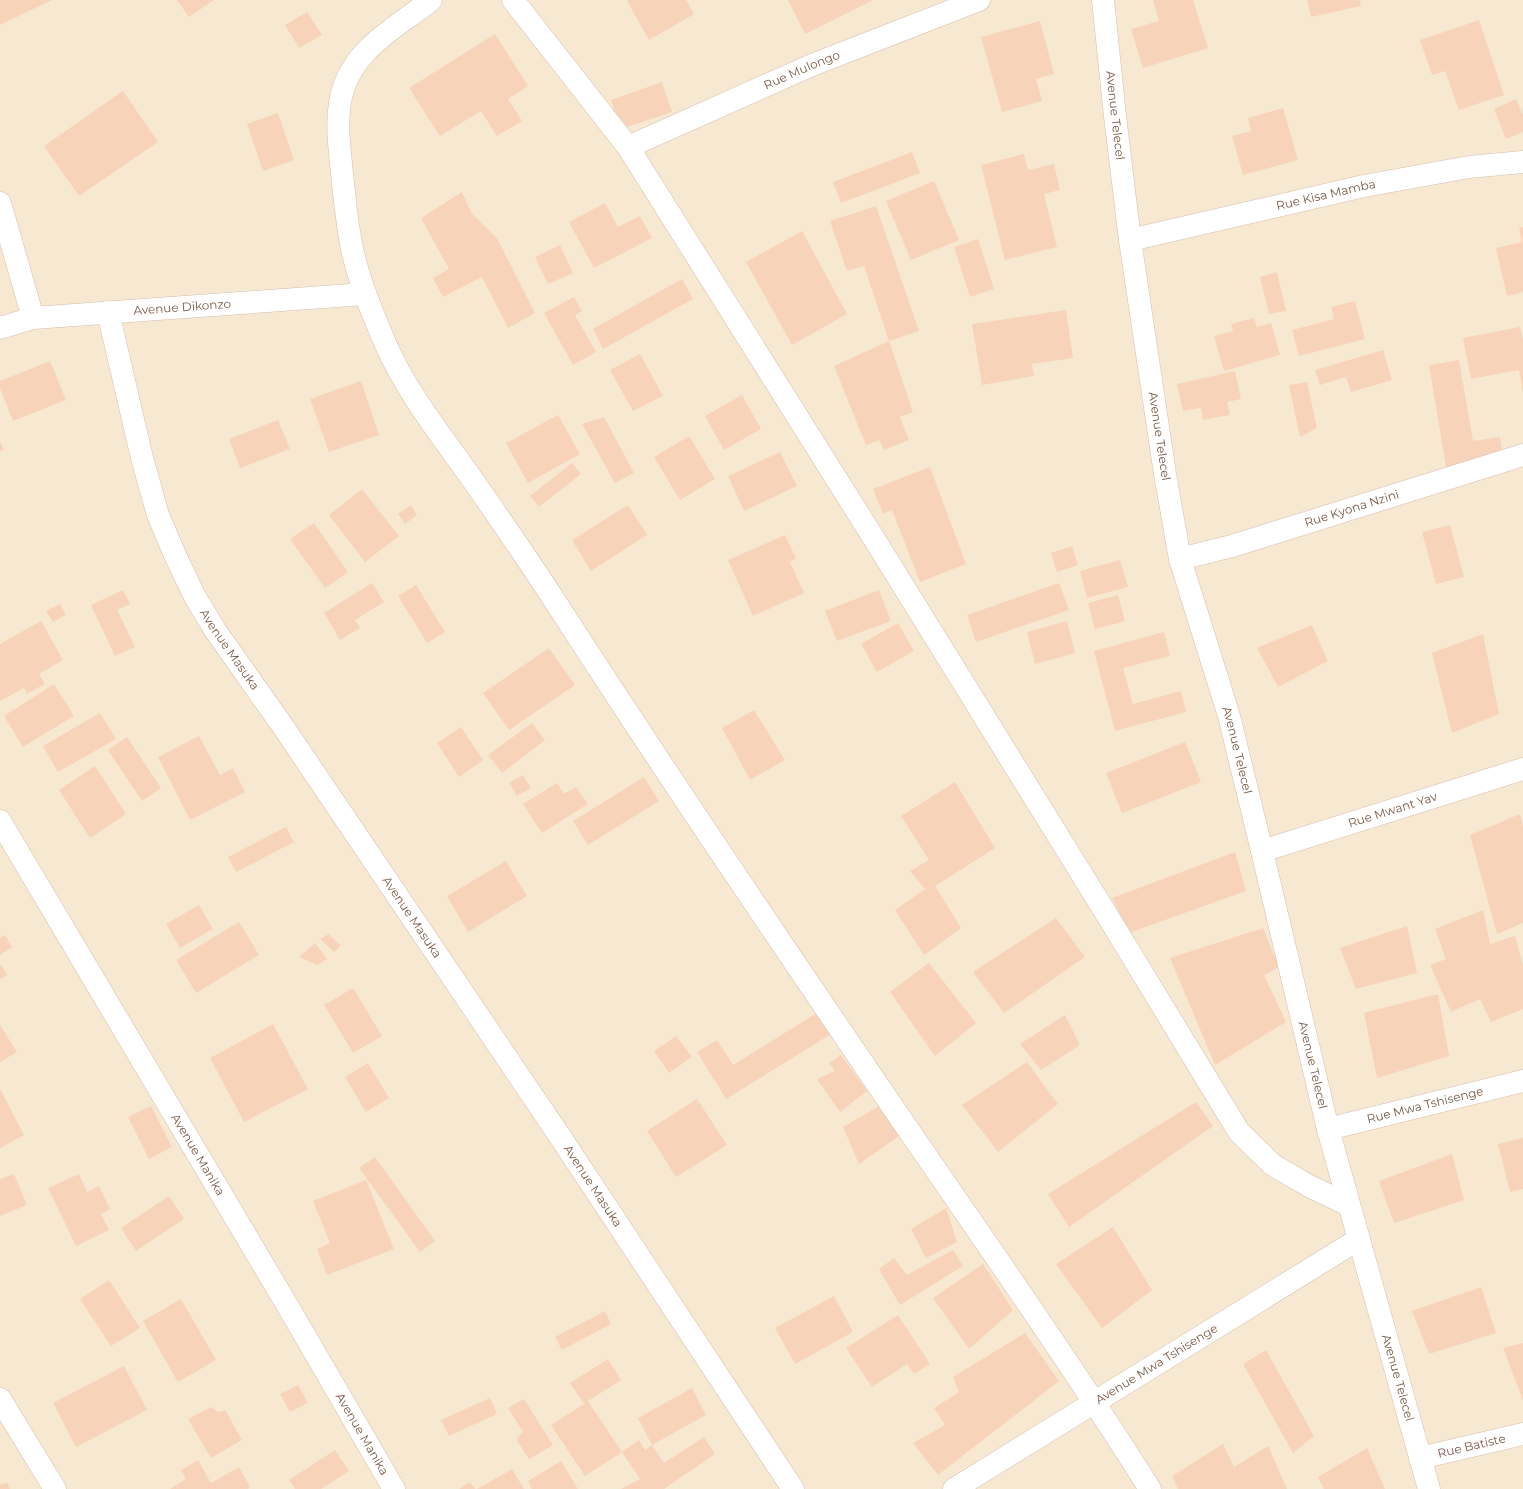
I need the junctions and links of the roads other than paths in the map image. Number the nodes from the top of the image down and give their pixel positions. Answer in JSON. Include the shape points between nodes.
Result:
{"nodes":[{"id":1,"x":431,"y":0,"type":"edge"},
{"id":2,"x":513,"y":0,"type":"edge"},
{"id":3,"x":979,"y":0,"type":"edge"},
{"id":4,"x":1103,"y":0,"type":"edge"},
{"id":5,"x":628,"y":147,"type":"junction"},
{"id":6,"x":1523,"y":162,"type":"edge"},
{"id":7,"x":0,"y":203,"type":"edge"},
{"id":8,"x":1130,"y":240,"type":"junction"},
{"id":9,"x":365,"y":294,"type":"junction"},
{"id":10,"x":108,"y":312,"type":"junction"},
{"id":11,"x":33,"y":318,"type":"junction"},
{"id":12,"x":0,"y":328,"type":"edge"},
{"id":13,"x":1523,"y":455,"type":"edge"},
{"id":14,"x":1180,"y":559,"type":"junction"},
{"id":15,"x":1523,"y":769,"type":"edge"},
{"id":16,"x":0,"y":822,"type":"edge"},
{"id":17,"x":1262,"y":851,"type":"junction"},
{"id":18,"x":1523,"y":1081,"type":"edge"},
{"id":19,"x":1328,"y":1129,"type":"junction"},
{"id":20,"x":1349,"y":1205,"type":"junction"},
{"id":21,"x":1359,"y":1239,"type":"junction"},
{"id":22,"x":0,"y":1399,"type":"edge"},
{"id":23,"x":1094,"y":1401,"type":"junction"},
{"id":24,"x":1523,"y":1434,"type":"edge"},
{"id":25,"x":1420,"y":1458,"type":"junction"},
{"id":26,"x":55,"y":1489,"type":"edge"},
{"id":27,"x":394,"y":1489,"type":"edge"},
{"id":28,"x":793,"y":1489,"type":"edge"},
{"id":29,"x":954,"y":1489,"type":"edge"},
{"id":30,"x":1150,"y":1489,"type":"edge"},
{"id":31,"x":1429,"y":1489,"type":"edge"}],
"edges":[{"from":1,"to":9,"type":"street","via":[[366,49],[348,76],[342,91],[338,123],[346,201],[353,254]]},
{"from":2,"to":5,"type":"street"},
{"from":3,"to":5,"type":"street","name":"Rue Mulongo","via":[[812,65]]},
{"from":4,"to":8,"type":"street","name":"Avenue Telecel"},
{"from":5,"to":20,"type":"street","via":[[882,551],[1239,1132],[1274,1165],[1309,1186]]},
{"from":6,"to":8,"type":"street","name":"Rue Kisa Mamba","via":[[1468,168],[1364,186]]},
{"from":7,"to":11,"type":"street"},
{"from":8,"to":14,"type":"street","name":"Avenue Telecel"},
{"from":9,"to":10,"type":"street","name":"Avenue Dikonzo"},
{"from":9,"to":23,"type":"street","via":[[388,349],[419,405],[476,484],[748,894]]},
{"from":10,"to":11,"type":"street","name":"Avenue Dikonzo"},
{"from":10,"to":28,"type":"street","name":"Avenue Masuka","via":[[158,515],[195,597],[214,630],[282,725],[561,1138]]},
{"from":11,"to":12,"type":"street","name":"Avenue Dikonzo"},
{"from":13,"to":14,"type":"street","name":"Rue Kyona Nzini","via":[[1232,546]]},
{"from":14,"to":17,"type":"street","name":"Avenue Telecel","via":[[1229,716]]},
{"from":15,"to":17,"type":"street","name":"Rue Mwant Yav"},
{"from":16,"to":27,"type":"street","name":"Avenue Manika"},
{"from":17,"to":19,"type":"street","name":"Avenue Telecel"},
{"from":18,"to":19,"type":"street","name":"Rue Mwa Tshisenge"},
{"from":19,"to":20,"type":"street","name":"Avenue Telecel"},
{"from":20,"to":21,"type":"street","name":"Avenue Telecel"},
{"from":21,"to":23,"type":"street","name":"Avenue Mwa Tshisenge"},
{"from":21,"to":25,"type":"street","name":"Avenue Telecel"},
{"from":22,"to":26,"type":"street"},
{"from":23,"to":29,"type":"street","name":"Avenue Mwa Tshisenge"},
{"from":23,"to":30,"type":"street"},
{"from":24,"to":25,"type":"street","name":"Rue Batiste"},
{"from":25,"to":31,"type":"street","name":"Avenue Telecel"}]}
